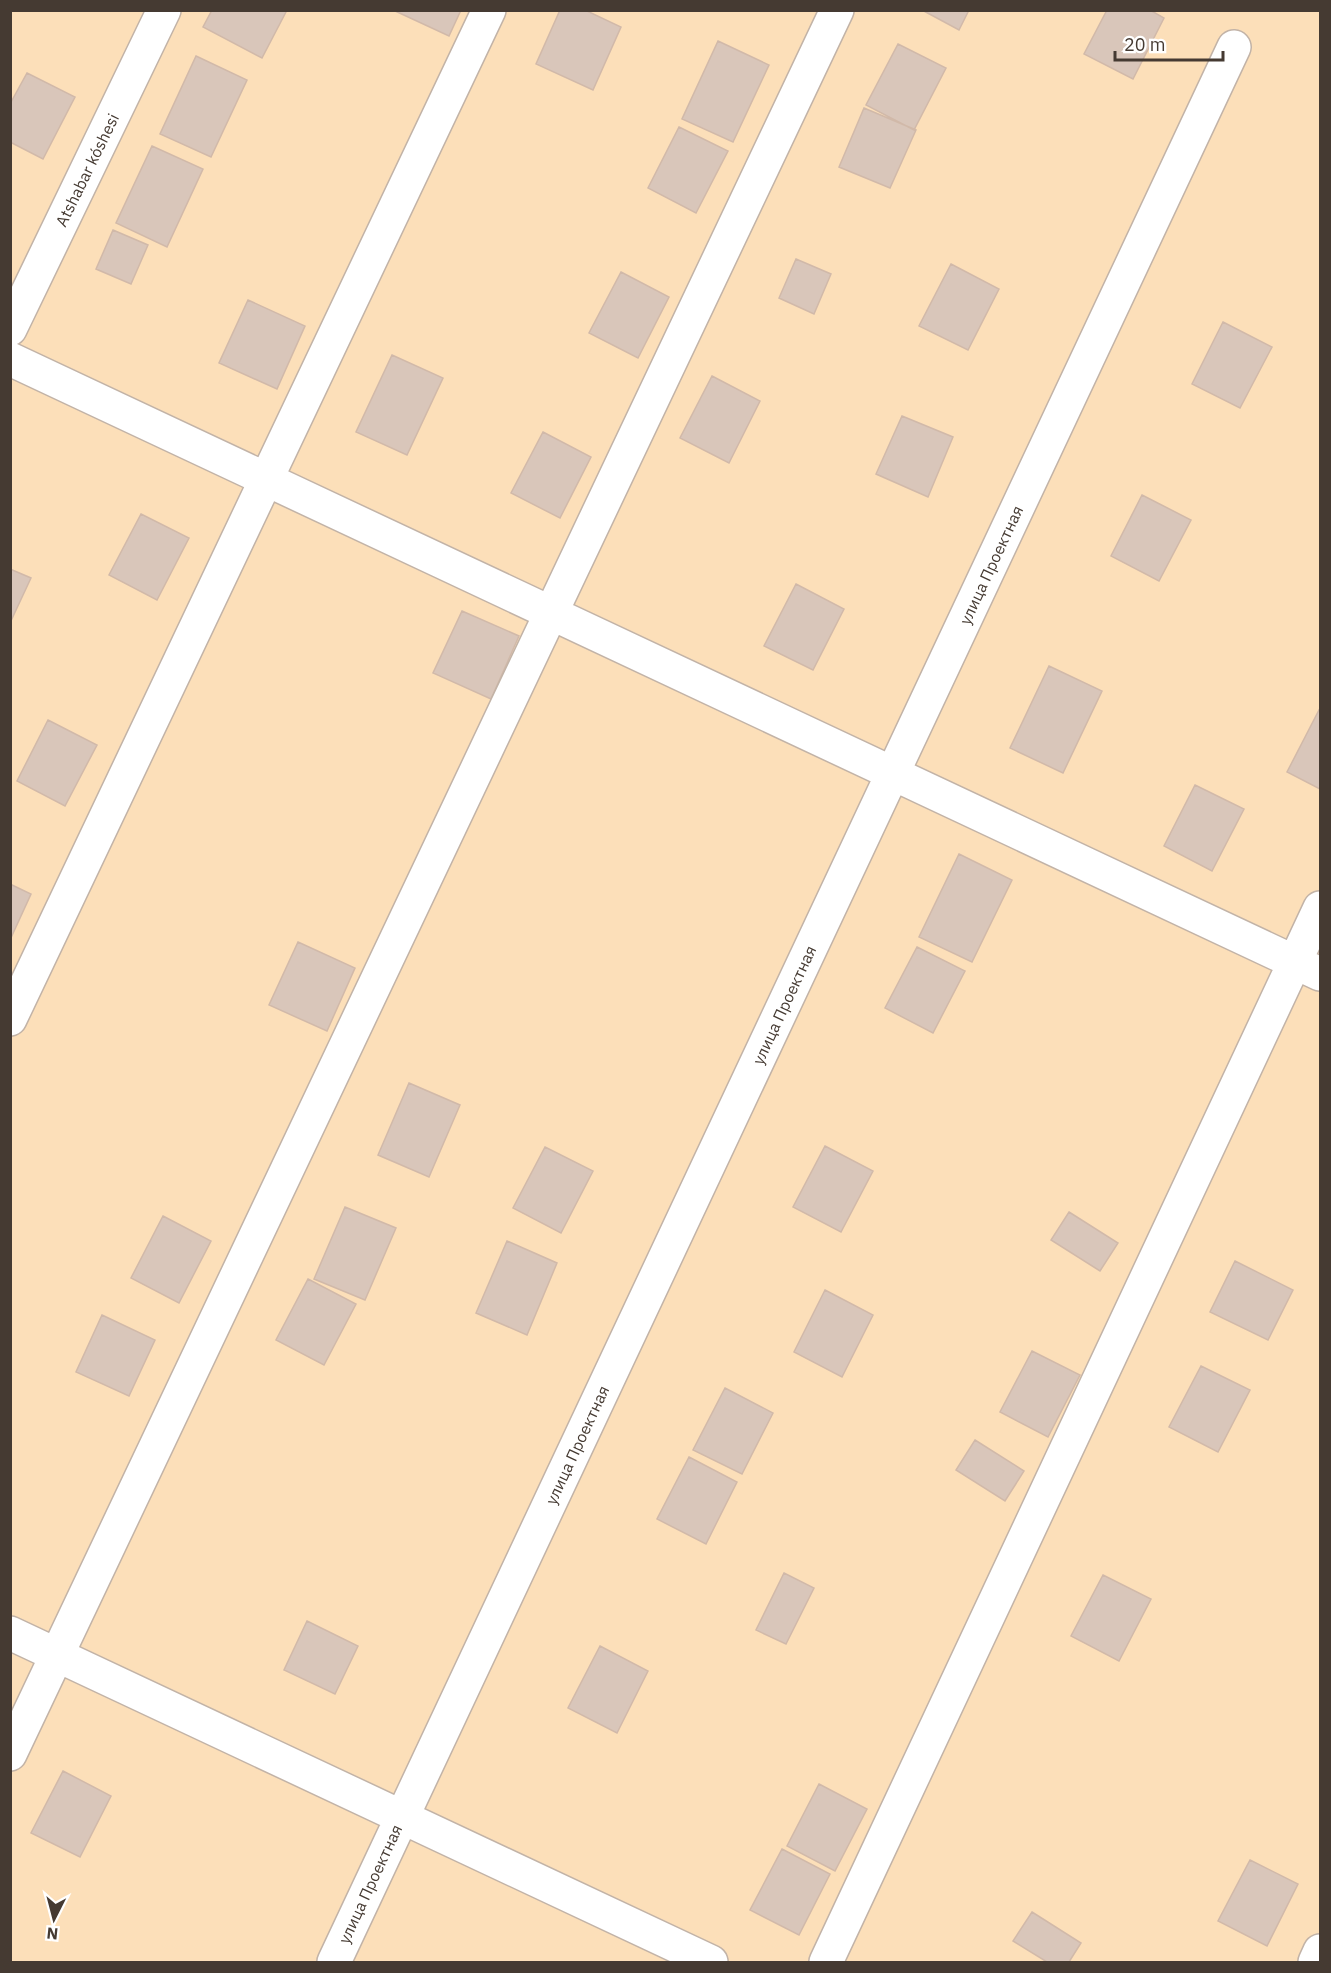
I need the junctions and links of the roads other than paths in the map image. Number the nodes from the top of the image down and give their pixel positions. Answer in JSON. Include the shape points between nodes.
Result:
{"nodes":[{"id":1,"x":164,"y":10,"type":"edge"},
{"id":2,"x":489,"y":10,"type":"edge"},
{"id":3,"x":837,"y":10,"type":"edge"},
{"id":4,"x":1234,"y":47,"type":"dead end"},
{"id":5,"x":10,"y":329,"type":"edge"},
{"id":6,"x":10,"y":359,"type":"edge"},
{"id":7,"x":267,"y":479,"type":"junction"},
{"id":8,"x":551,"y":613,"type":"junction"},
{"id":9,"x":893,"y":773,"type":"junction"},
{"id":10,"x":1320,"y":908,"type":"edge"},
{"id":11,"x":1308,"y":968,"type":"edge"},
{"id":12,"x":10,"y":1019,"type":"edge"},
{"id":13,"x":10,"y":1634,"type":"edge"},
{"id":14,"x":56,"y":1655,"type":"junction"},
{"id":15,"x":10,"y":1754,"type":"edge"},
{"id":16,"x":402,"y":1817,"type":"junction"},
{"id":17,"x":1320,"y":1951,"type":"edge"},
{"id":18,"x":333,"y":1962,"type":"edge"},
{"id":19,"x":711,"y":1962,"type":"edge"},
{"id":20,"x":826,"y":1962,"type":"edge"},
{"id":21,"x":1315,"y":1962,"type":"edge"}],
"edges":[{"from":1,"to":5,"type":"street","name":"Atshabar kóshesi"},
{"from":2,"to":7,"type":"street"},
{"from":3,"to":8,"type":"street"},
{"from":4,"to":9,"type":"street","name":"улица Проектная"},
{"from":6,"to":7,"type":"street"},
{"from":7,"to":8,"type":"street"},
{"from":7,"to":12,"type":"street"},
{"from":8,"to":9,"type":"street"},
{"from":8,"to":14,"type":"street"},
{"from":9,"to":11,"type":"street"},
{"from":9,"to":16,"type":"street","name":"улица Проектная"},
{"from":10,"to":11,"type":"street"},
{"from":11,"to":20,"type":"street"},
{"from":13,"to":14,"type":"street"},
{"from":14,"to":15,"type":"street"},
{"from":14,"to":16,"type":"street"},
{"from":16,"to":18,"type":"street","name":"улица Проектная"},
{"from":16,"to":19,"type":"street"},
{"from":17,"to":21,"type":"street"}]}
